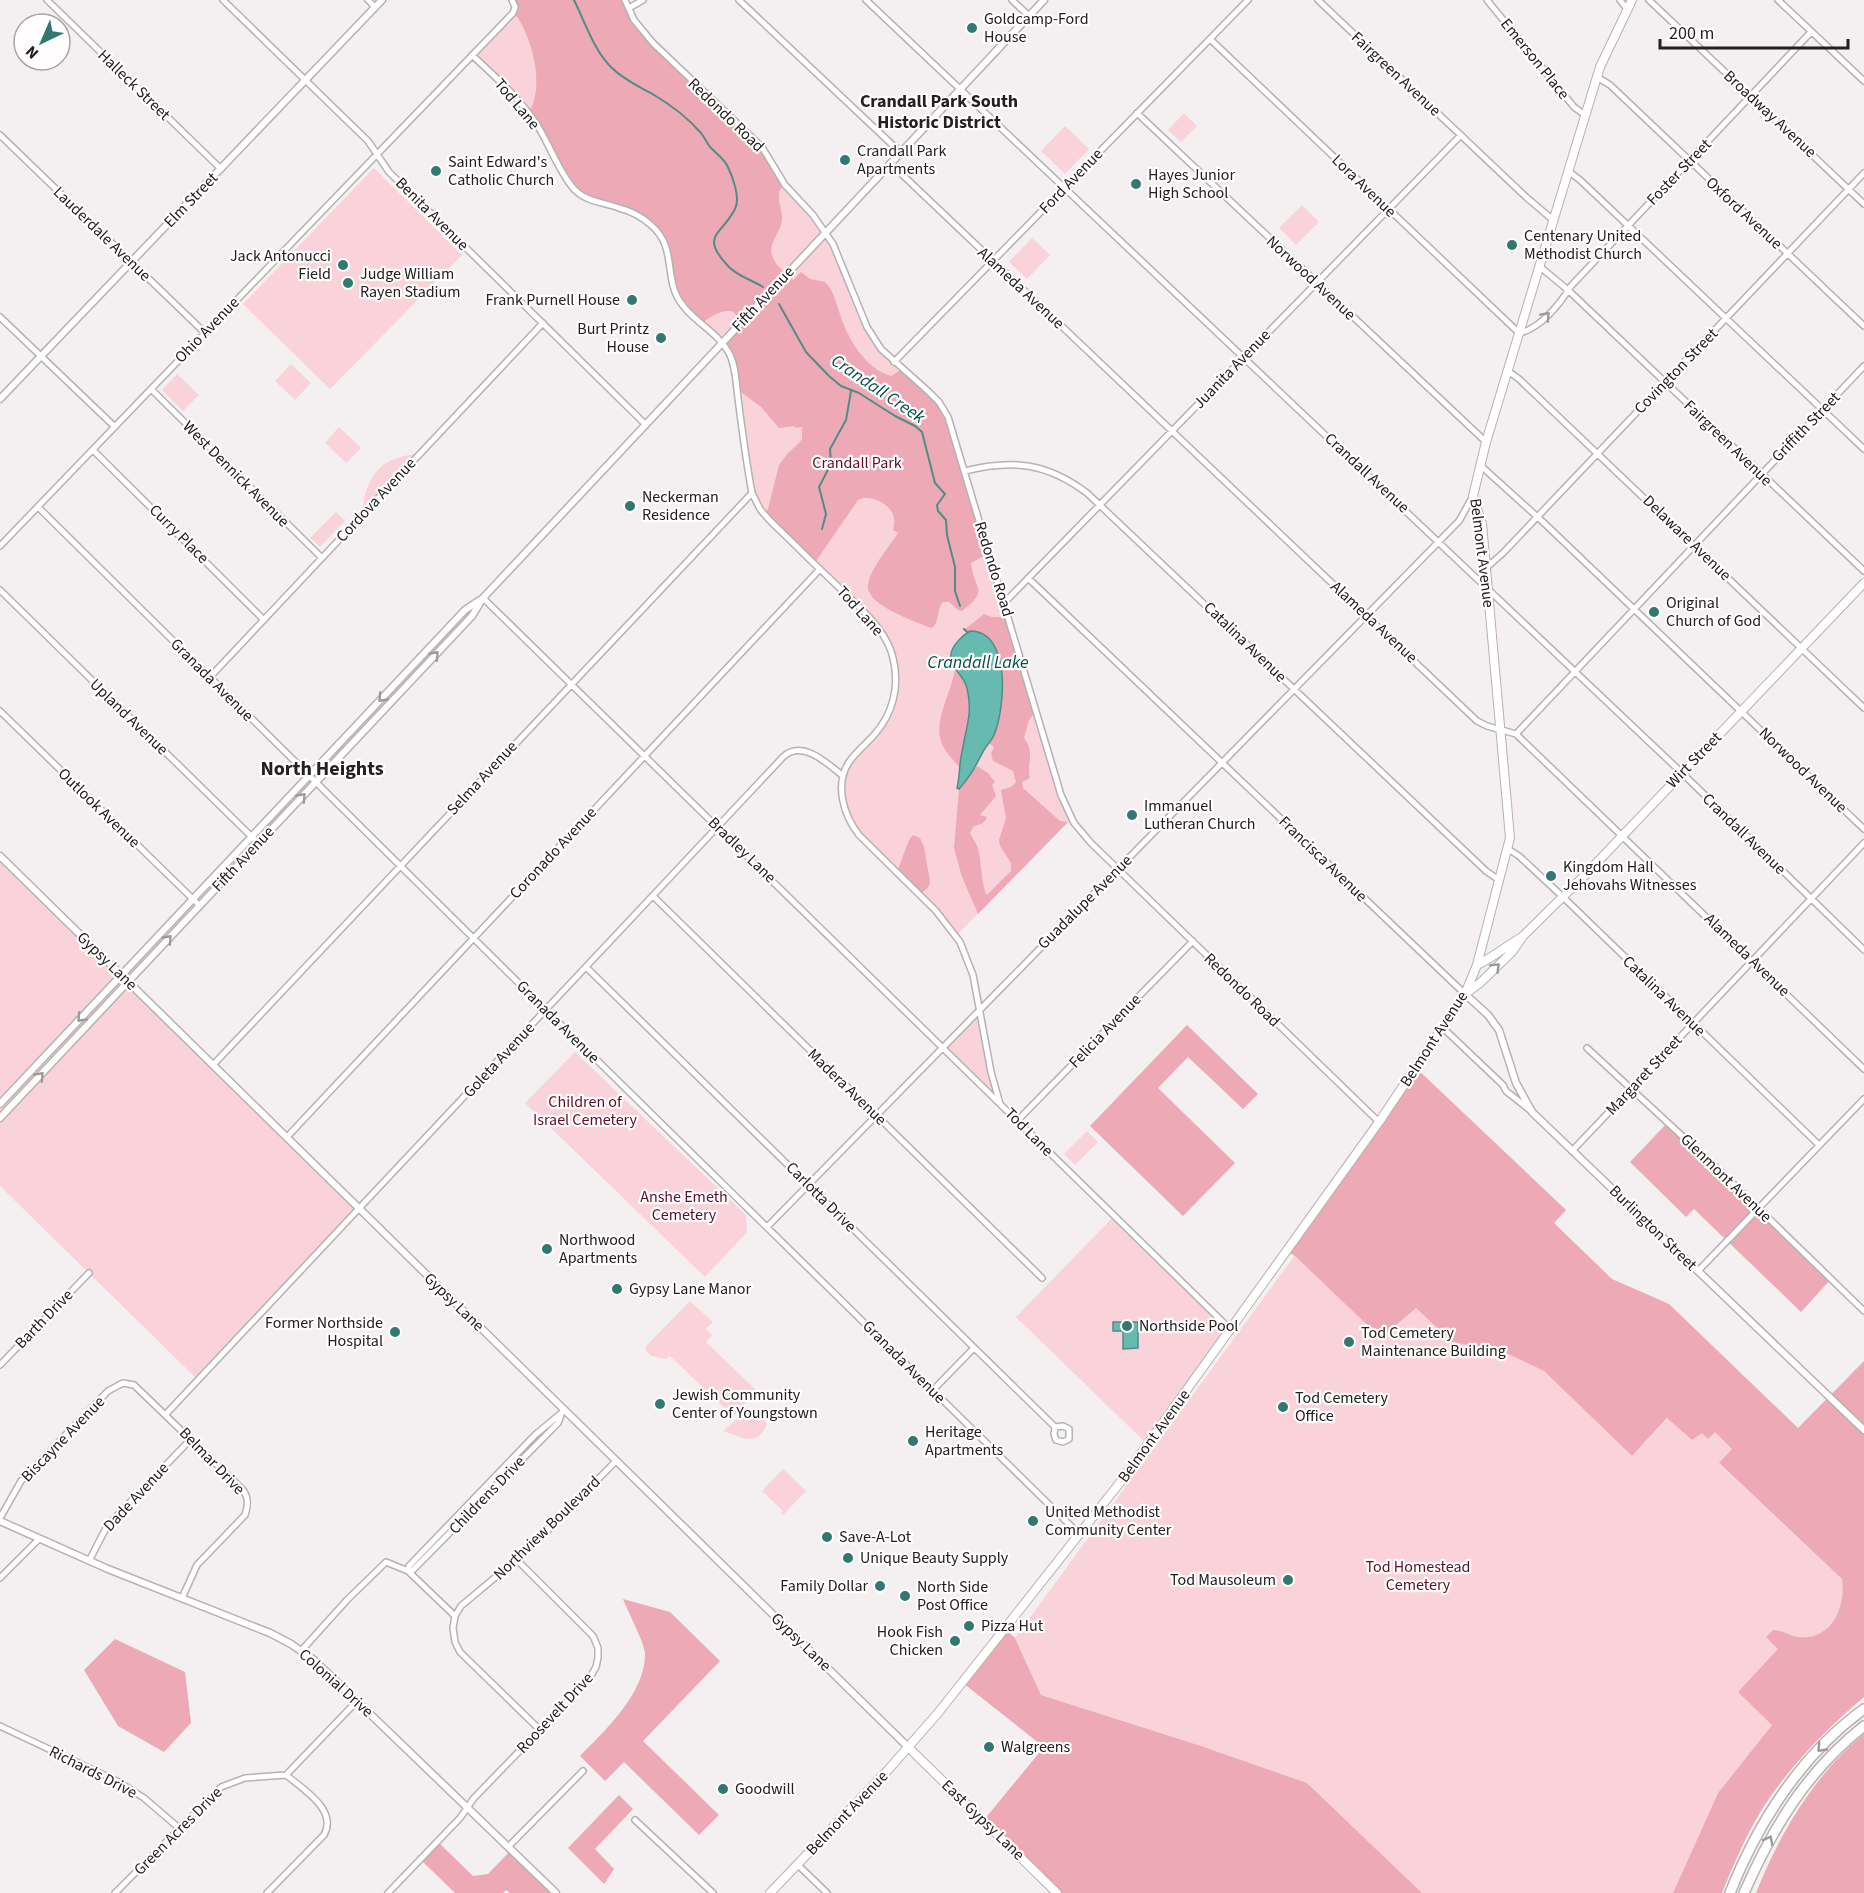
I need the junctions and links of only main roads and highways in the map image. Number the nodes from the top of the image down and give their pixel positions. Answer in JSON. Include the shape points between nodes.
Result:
{"nodes":[{"id":1,"x":1632,"y":0,"type":"edge"},
{"id":2,"x":1864,"y":583,"type":"edge"},
{"id":3,"x":1523,"y":936,"type":"junction"},
{"id":4,"x":1477,"y":965,"type":"junction"},
{"id":5,"x":1465,"y":994,"type":"junction"},
{"id":6,"x":1864,"y":1709,"type":"edge"},
{"id":7,"x":1864,"y":1726,"type":"edge"},
{"id":8,"x":908,"y":1747,"type":"junction"},
{"id":9,"x":770,"y":1893,"type":"edge"},
{"id":10,"x":1057,"y":1893,"type":"edge"},
{"id":11,"x":1730,"y":1893,"type":"edge"},
{"id":12,"x":1744,"y":1893,"type":"edge"}],
"edges":[{"from":1,"to":4,"type":"main road","name":"Belmont Avenue","via":[[1602,59],[1479,464],[1473,496],[1482,524],[1509,826],[1508,849]]},
{"from":2,"to":3,"type":"main road","name":"Wirt Street"},
{"from":3,"to":4,"type":"main road","name":"Wirt Street"},
{"from":5,"to":3,"type":"main road","name":"Wirt Street","one_way":true,"via":[[1512,952]]},
{"from":4,"to":5,"type":"main road","name":"Belmont Avenue"},
{"from":5,"to":8,"type":"main road","name":"Belmont Avenue","via":[[1379,1122],[1122,1480]]},
{"from":6,"to":11,"type":"highway","one_way":true,"via":[[1819,1749],[1772,1809]]},
{"from":12,"to":7,"type":"highway","one_way":true,"via":[[1770,1838],[1796,1797],[1825,1762]]},
{"from":8,"to":9,"type":"main road","name":"Belmont Avenue"},
{"from":8,"to":10,"type":"main road","name":"East Gypsy Lane"}]}
